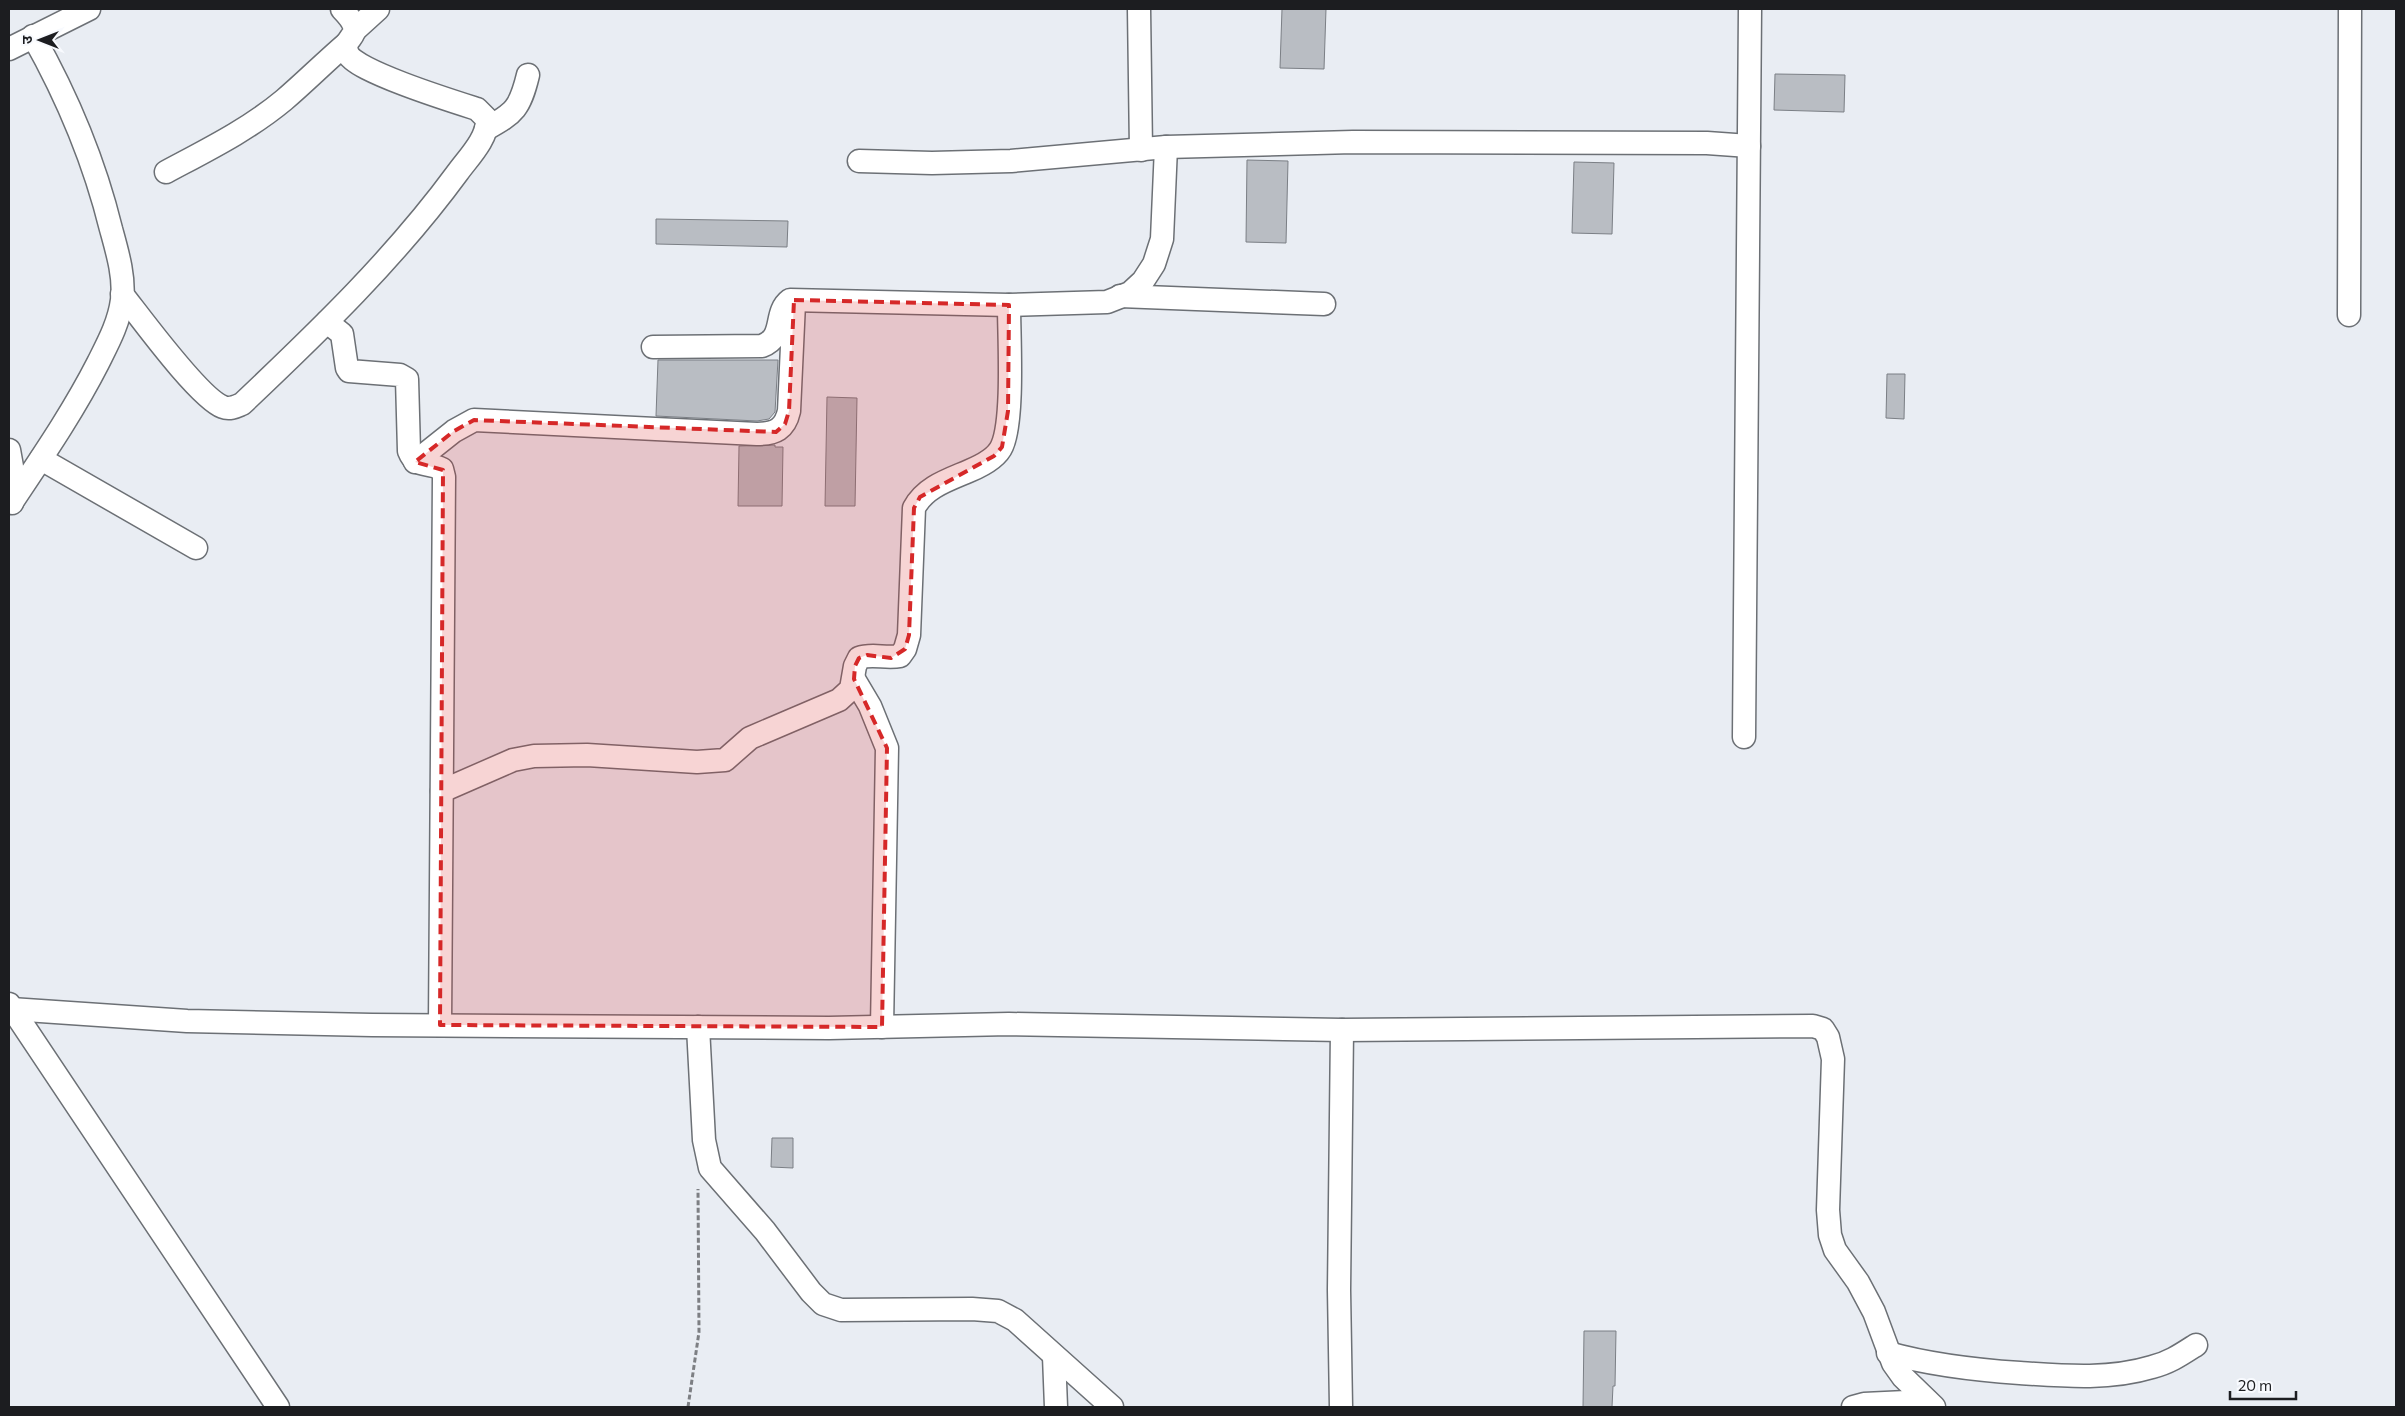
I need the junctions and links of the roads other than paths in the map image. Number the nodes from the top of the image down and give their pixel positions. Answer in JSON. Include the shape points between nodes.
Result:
{"nodes":[{"id":1,"x":342,"y":9,"type":"edge"},
{"id":2,"x":378,"y":9,"type":"edge"},
{"id":3,"x":1140,"y":9,"type":"edge"},
{"id":4,"x":1750,"y":9,"type":"edge"},
{"id":5,"x":2350,"y":9,"type":"edge"},
{"id":6,"x":85,"y":10,"type":"edge"},
{"id":7,"x":33,"y":36,"type":"junction"},
{"id":8,"x":351,"y":37,"type":"junction"},
{"id":9,"x":9,"y":49,"type":"edge"},
{"id":10,"x":528,"y":75,"type":"dead end"},
{"id":11,"x":486,"y":129,"type":"junction"},
{"id":12,"x":1749,"y":146,"type":"junction"},
{"id":13,"x":1166,"y":147,"type":"junction"},
{"id":14,"x":1141,"y":150,"type":"junction"},
{"id":15,"x":859,"y":161,"type":"dead end"},
{"id":16,"x":166,"y":172,"type":"dead end"},
{"id":17,"x":122,"y":294,"type":"junction"},
{"id":18,"x":1120,"y":296,"type":"junction"},
{"id":19,"x":794,"y":300,"type":"junction"},
{"id":20,"x":1009,"y":304,"type":"junction"},
{"id":21,"x":1324,"y":304,"type":"dead end"},
{"id":22,"x":2349,"y":315,"type":"dead end"},
{"id":23,"x":328,"y":322,"type":"junction"},
{"id":24,"x":653,"y":347,"type":"dead end"},
{"id":25,"x":9,"y":450,"type":"edge"},
{"id":26,"x":41,"y":459,"type":"junction"},
{"id":27,"x":415,"y":462,"type":"junction"},
{"id":28,"x":10,"y":509,"type":"edge"},
{"id":29,"x":196,"y":548,"type":"dead end"},
{"id":30,"x":854,"y":679,"type":"junction"},
{"id":31,"x":1744,"y":737,"type":"dead end"},
{"id":32,"x":442,"y":791,"type":"junction"},
{"id":33,"x":10,"y":1006,"type":"edge"},
{"id":34,"x":440,"y":1025,"type":"junction"},
{"id":35,"x":698,"y":1027,"type":"junction"},
{"id":36,"x":882,"y":1027,"type":"junction"},
{"id":37,"x":1342,"y":1030,"type":"junction"},
{"id":38,"x":2196,"y":1345,"type":"dead end"},
{"id":39,"x":1888,"y":1353,"type":"junction"},
{"id":40,"x":1054,"y":1356,"type":"junction"},
{"id":41,"x":1931,"y":1404,"type":"edge"},
{"id":42,"x":278,"y":1407,"type":"edge"},
{"id":43,"x":1056,"y":1407,"type":"edge"},
{"id":44,"x":1112,"y":1407,"type":"edge"},
{"id":45,"x":1341,"y":1407,"type":"edge"},
{"id":46,"x":1853,"y":1407,"type":"edge"}],
"edges":[{"from":1,"to":8,"type":"street","via":[[353,20]]},
{"from":2,"to":8,"type":"street"},
{"from":3,"to":14,"type":"street"},
{"from":4,"to":12,"type":"street"},
{"from":5,"to":22,"type":"street"},
{"from":6,"to":7,"type":"street"},
{"from":7,"to":9,"type":"street"},
{"from":7,"to":17,"type":"street","via":[[59,82],[83,136],[114,241]]},
{"from":8,"to":11,"type":"street","via":[[349,56],[391,79],[477,109],[486,119]]},
{"from":8,"to":16,"type":"street","via":[[284,100],[256,121]]},
{"from":10,"to":11,"type":"street","via":[[516,109]]},
{"from":11,"to":23,"type":"street","via":[[427,214]]},
{"from":12,"to":13,"type":"street","via":[[1707,143],[1353,142]]},
{"from":12,"to":31,"type":"street"},
{"from":13,"to":14,"type":"street"},
{"from":13,"to":18,"type":"street","via":[[1162,239],[1154,264],[1143,281],[1130,293]]},
{"from":14,"to":15,"type":"street","via":[[1011,161]]},
{"from":17,"to":23,"type":"street","via":[[203,391],[224,407],[242,404]]},
{"from":17,"to":26,"type":"street","via":[[114,332],[87,384]]},
{"from":18,"to":20,"type":"street","via":[[1107,302]]},
{"from":18,"to":21,"type":"street"},
{"from":19,"to":20,"type":"street"},
{"from":19,"to":24,"type":"street","via":[[783,307],[771,343],[762,346]]},
{"from":19,"to":27,"type":"street","via":[[790,403],[785,424],[776,432],[757,434],[474,420],[454,431]]},
{"from":20,"to":30,"type":"street","via":[[1008,411],[1002,447],[994,456],[920,497],[914,508],[910,635],[905,649],[900,656],[891,658],[868,655],[859,658]]},
{"from":23,"to":27,"type":"street","via":[[342,334],[349,371],[400,374],[407,379],[409,451]]},
{"from":25,"to":28,"type":"street","via":[[14,496]]},
{"from":26,"to":28,"type":"street"},
{"from":26,"to":29,"type":"street"},
{"from":27,"to":32,"type":"street","via":[[442,469],[444,477]]},
{"from":30,"to":32,"type":"street","via":[[851,689],[839,700],[750,738],[725,760],[697,762],[587,755],[534,756],[513,760]]},
{"from":30,"to":36,"type":"street","via":[[874,714],[887,748]]},
{"from":32,"to":34,"type":"street"},
{"from":33,"to":34,"type":"street","via":[[187,1022]]},
{"from":33,"to":42,"type":"street"},
{"from":34,"to":35,"type":"street"},
{"from":35,"to":36,"type":"street"},
{"from":35,"to":40,"type":"street","via":[[707,1158],[716,1175],[765,1231],[810,1292],[823,1304],[841,1310],[998,1311],[1015,1320]]},
{"from":36,"to":37,"type":"street","via":[[1009,1024]]},
{"from":37,"to":39,"type":"street","via":[[1823,1028],[1833,1059],[1830,1235],[1835,1250],[1874,1312]]},
{"from":37,"to":45,"type":"street"},
{"from":38,"to":39,"type":"street","via":[[2152,1368],[2073,1377],[1946,1366]]},
{"from":39,"to":41,"type":"street","via":[[1903,1377]]},
{"from":40,"to":43,"type":"street"},
{"from":40,"to":44,"type":"street"},
{"from":41,"to":46,"type":"street","via":[[1864,1404]]}]}
